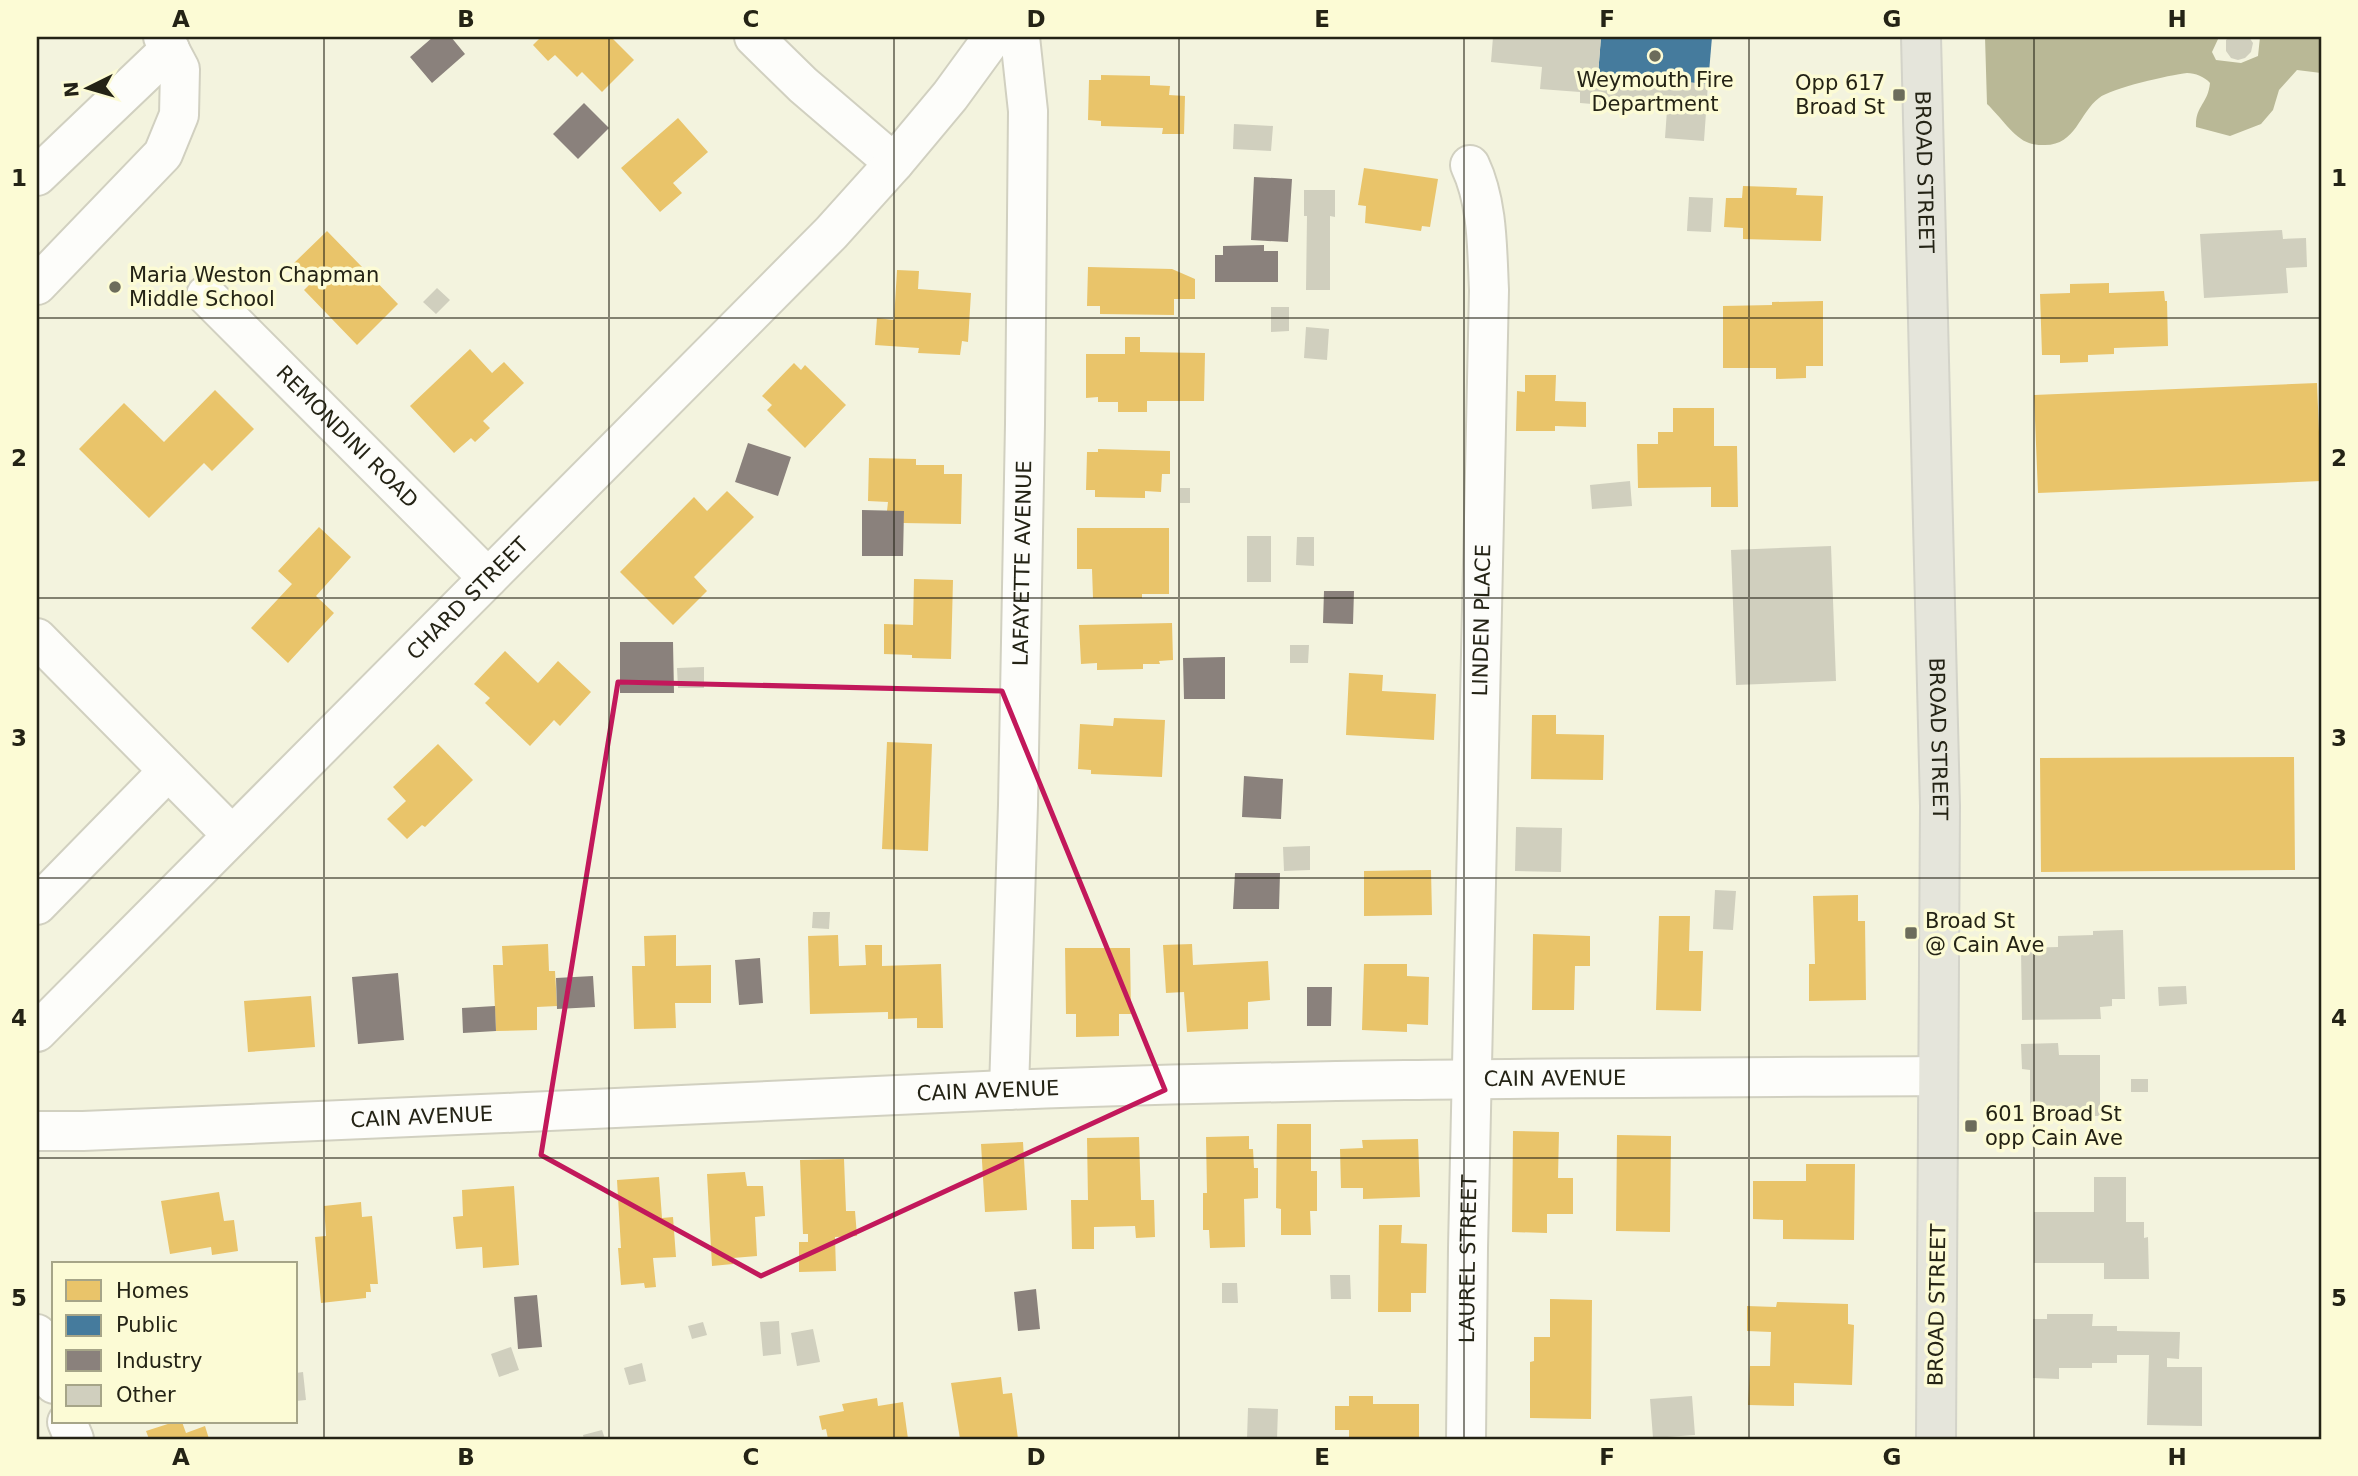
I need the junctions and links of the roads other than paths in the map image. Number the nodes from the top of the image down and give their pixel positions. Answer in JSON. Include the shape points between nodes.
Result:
{"nodes":[{"id":1,"x":754,"y":37,"type":"edge"},
{"id":2,"x":993,"y":37,"type":"edge"},
{"id":3,"x":1020,"y":37,"type":"edge"},
{"id":4,"x":1921,"y":37,"type":"edge"},
{"id":5,"x":166,"y":43,"type":"edge"},
{"id":6,"x":894,"y":163,"type":"junction"},
{"id":7,"x":1470,"y":165,"type":"dead end"},
{"id":8,"x":37,"y":176,"type":"edge"},
{"id":9,"x":37,"y":285,"type":"edge"},
{"id":10,"x":206,"y":295,"type":"dead end"},
{"id":11,"x":488,"y":578,"type":"junction"},
{"id":12,"x":37,"y":638,"type":"edge"},
{"id":13,"x":168,"y":771,"type":"junction"},
{"id":14,"x":232,"y":835,"type":"junction"},
{"id":15,"x":37,"y":905,"type":"edge"},
{"id":16,"x":37,"y":1032,"type":"edge"},
{"id":17,"x":1938,"y":1076,"type":"junction"},
{"id":18,"x":1473,"y":1079,"type":"junction"},
{"id":19,"x":1009,"y":1090,"type":"junction"},
{"id":20,"x":37,"y":1131,"type":"edge"},
{"id":21,"x":37,"y":1334,"type":"edge"},
{"id":22,"x":52,"y":1378,"type":"edge"},
{"id":23,"x":1466,"y":1439,"type":"edge"},
{"id":24,"x":1936,"y":1439,"type":"edge"}],
"edges":[{"from":1,"to":6,"type":"street"},
{"from":2,"to":6,"type":"street","name":"CHARD STREET"},
{"from":3,"to":19,"type":"street","name":"LAFAYETTE AVENUE","via":[[1028,111],[1026,411]]},
{"from":4,"to":17,"type":"main road","name":"BROAD STREET","via":[[1940,794]]},
{"from":5,"to":8,"type":"street"},
{"from":5,"to":9,"type":"street","via":[[180,69],[179,115],[163,154]]},
{"from":6,"to":11,"type":"street","name":"CHARD STREET","via":[[831,233]]},
{"from":7,"to":18,"type":"street","name":"LINDEN PLACE","via":[[1482,202],[1489,290]]},
{"from":10,"to":11,"type":"street","name":"REMONDINI ROAD"},
{"from":11,"to":14,"type":"street","name":"CHARD STREET"},
{"from":12,"to":13,"type":"street"},
{"from":13,"to":14,"type":"street"},
{"from":13,"to":15,"type":"street"},
{"from":14,"to":16,"type":"street","name":"CHARD STREET"},
{"from":17,"to":18,"type":"street","name":"CAIN AVENUE"},
{"from":17,"to":24,"type":"main road","name":"BROAD STREET"},
{"from":18,"to":19,"type":"street","name":"CAIN AVENUE"},
{"from":18,"to":23,"type":"street","name":"LAUREL STREET"},
{"from":19,"to":20,"type":"street","name":"CAIN AVENUE","via":[[385,1120]]},
{"from":21,"to":22,"type":"street"}]}
